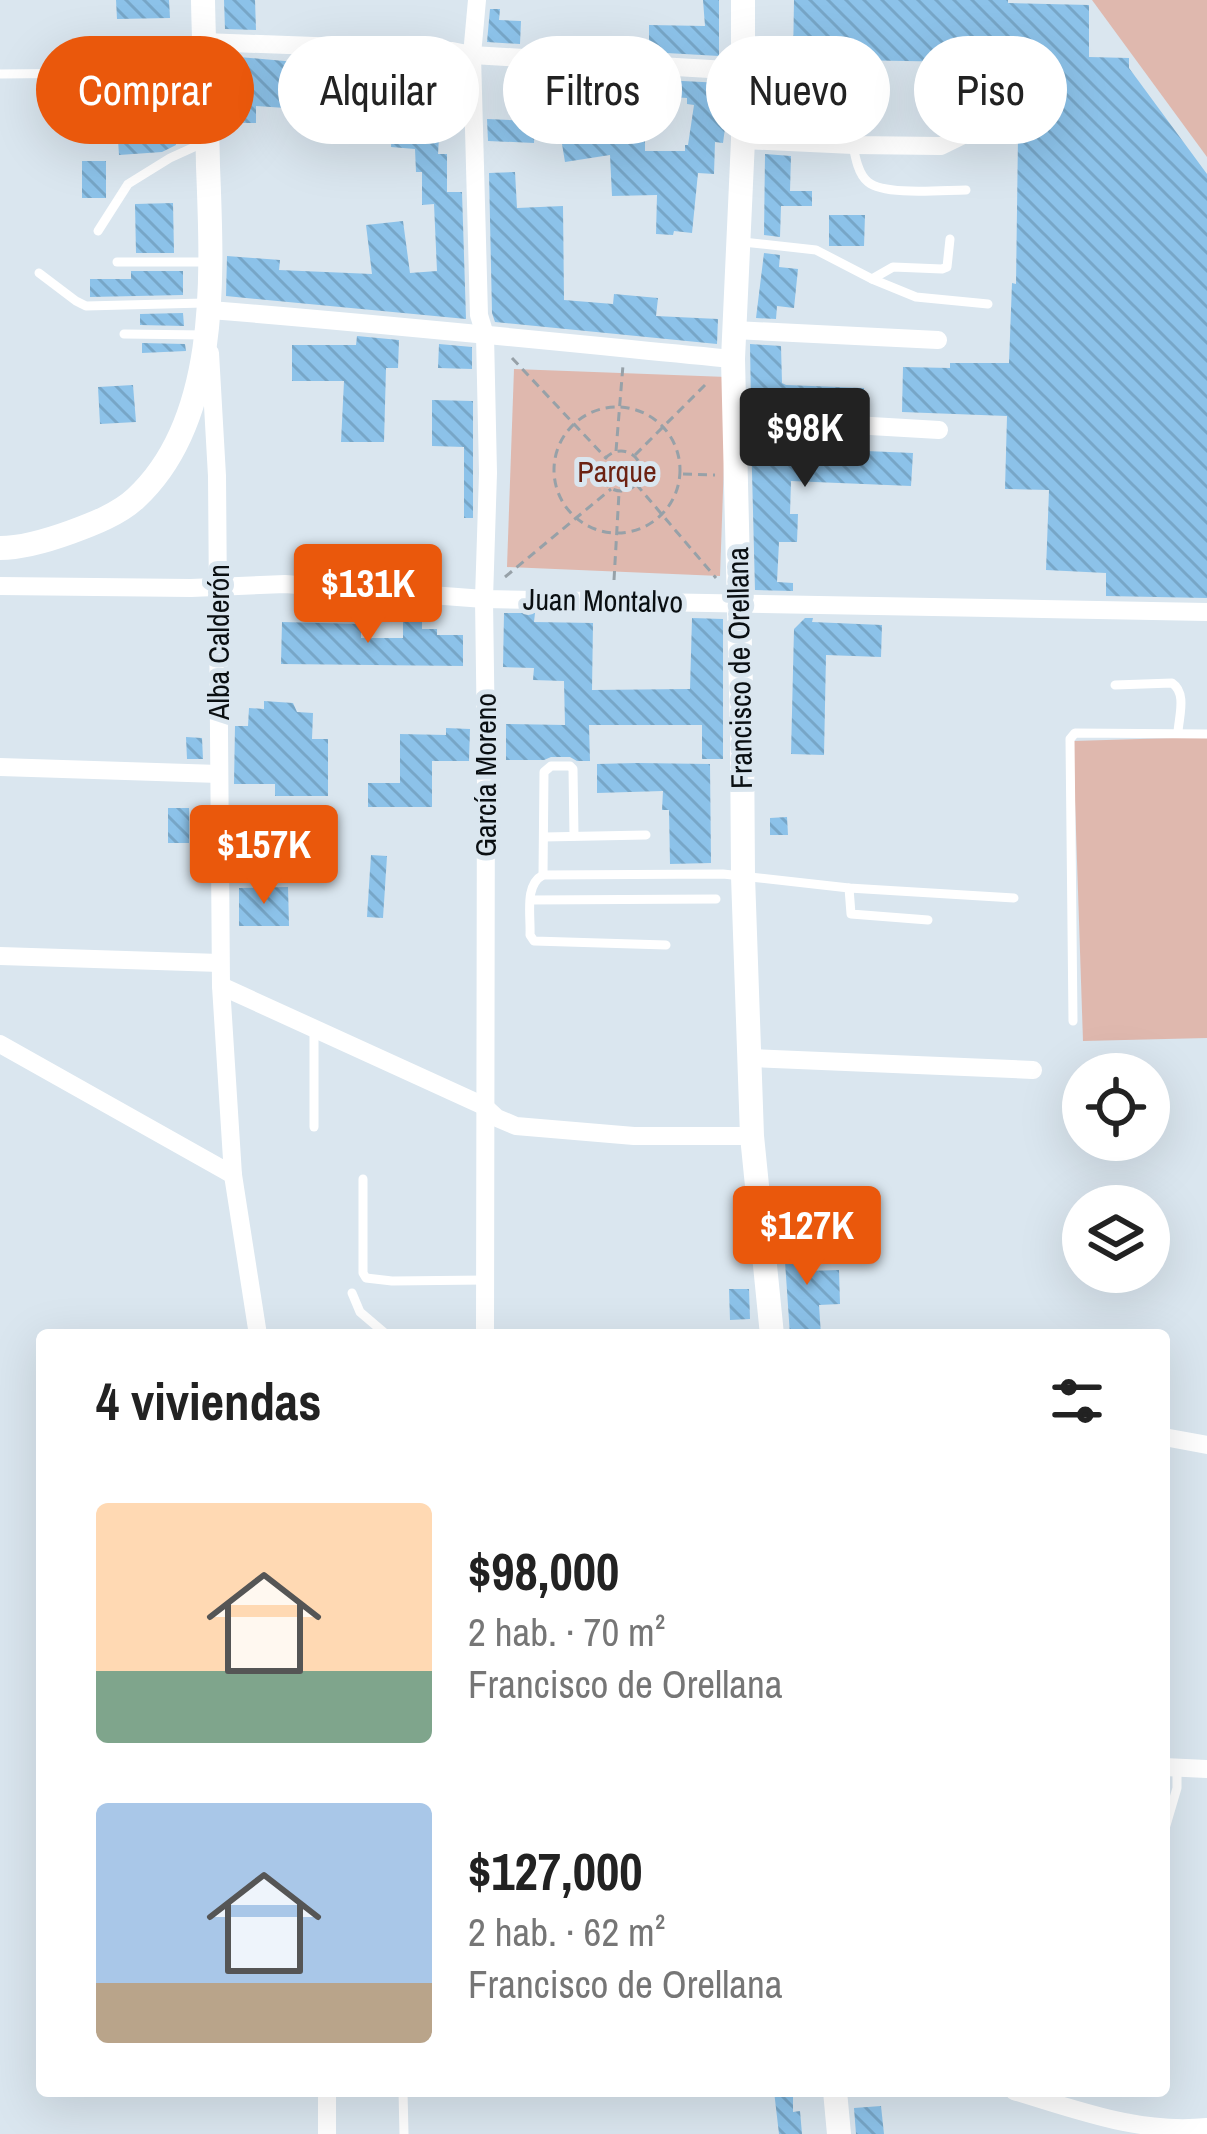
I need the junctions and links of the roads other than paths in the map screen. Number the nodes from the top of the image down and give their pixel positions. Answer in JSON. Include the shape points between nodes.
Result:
{"nodes":[{"id":1,"x":203,"y":0,"type":"edge"},
{"id":2,"x":477,"y":0,"type":"edge"},
{"id":3,"x":743,"y":0,"type":"edge"},
{"id":4,"x":204,"y":36,"type":"edge"},
{"id":5,"x":474,"y":36,"type":"edge"},
{"id":6,"x":744,"y":36,"type":"edge"},
{"id":7,"x":479,"y":55,"type":"edge"},
{"id":8,"x":706,"y":69,"type":"edge"},
{"id":9,"x":0,"y":74,"type":"edge"},
{"id":10,"x":36,"y":74,"type":"edge"},
{"id":11,"x":201,"y":144,"type":"edge"},
{"id":12,"x":208,"y":144,"type":"edge"},
{"id":13,"x":474,"y":144,"type":"edge"},
{"id":14,"x":743,"y":144,"type":"edge"},
{"id":15,"x":816,"y":144,"type":"edge"},
{"id":16,"x":945,"y":144,"type":"edge"},
{"id":17,"x":853,"y":146,"type":"junction"},
{"id":18,"x":966,"y":190,"type":"dead end"},
{"id":19,"x":98,"y":231,"type":"dead end"},
{"id":20,"x":950,"y":239,"type":"dead end"},
{"id":21,"x":738,"y":242,"type":"junction"},
{"id":22,"x":117,"y":262,"type":"dead end"},
{"id":23,"x":211,"y":262,"type":"junction"},
{"id":24,"x":39,"y":273,"type":"dead end"},
{"id":25,"x":872,"y":279,"type":"junction"},
{"id":26,"x":988,"y":304,"type":"dead end"},
{"id":27,"x":208,"y":318,"type":"junction"},
{"id":28,"x":734,"y":330,"type":"junction"},
{"id":29,"x":124,"y":334,"type":"dead end"},
{"id":30,"x":485,"y":335,"type":"junction"},
{"id":31,"x":938,"y":340,"type":"dead end"},
{"id":32,"x":734,"y":359,"type":"junction"},
{"id":33,"x":734,"y":418,"type":"junction"},
{"id":34,"x":939,"y":430,"type":"dead end"},
{"id":35,"x":0,"y":548,"type":"edge"},
{"id":36,"x":0,"y":586,"type":"edge"},
{"id":37,"x":219,"y":588,"type":"junction"},
{"id":38,"x":484,"y":599,"type":"junction"},
{"id":39,"x":739,"y":604,"type":"junction"},
{"id":40,"x":1207,"y":612,"type":"edge"},
{"id":41,"x":1115,"y":685,"type":"dead end"},
{"id":42,"x":1178,"y":732,"type":"junction"},
{"id":43,"x":1207,"y":734,"type":"edge"},
{"id":44,"x":0,"y":767,"type":"edge"},
{"id":45,"x":219,"y":774,"type":"junction"},
{"id":46,"x":646,"y":835,"type":"dead end"},
{"id":47,"x":574,"y":836,"type":"junction"},
{"id":48,"x":544,"y":837,"type":"junction"},
{"id":49,"x":543,"y":875,"type":"junction"},
{"id":50,"x":743,"y":876,"type":"junction"},
{"id":51,"x":849,"y":888,"type":"junction"},
{"id":52,"x":1014,"y":898,"type":"dead end"},
{"id":53,"x":716,"y":899,"type":"dead end"},
{"id":54,"x":531,"y":900,"type":"junction"},
{"id":55,"x":928,"y":920,"type":"dead end"},
{"id":56,"x":666,"y":945,"type":"dead end"},
{"id":57,"x":0,"y":956,"type":"edge"},
{"id":58,"x":220,"y":963,"type":"junction"},
{"id":59,"x":221,"y":986,"type":"junction"},
{"id":60,"x":1073,"y":1021,"type":"dead end"},
{"id":61,"x":314,"y":1026,"type":"junction"},
{"id":62,"x":0,"y":1044,"type":"edge"},
{"id":63,"x":750,"y":1058,"type":"junction"},
{"id":64,"x":1033,"y":1070,"type":"dead end"},
{"id":65,"x":484,"y":1106,"type":"junction"},
{"id":66,"x":314,"y":1127,"type":"dead end"},
{"id":67,"x":752,"y":1136,"type":"junction"},
{"id":68,"x":232,"y":1174,"type":"junction"},
{"id":69,"x":363,"y":1179,"type":"dead end"},
{"id":70,"x":485,"y":1280,"type":"junction"},
{"id":71,"x":352,"y":1292,"type":"dead end"},
{"id":72,"x":257,"y":1329,"type":"edge"},
{"id":73,"x":380,"y":1329,"type":"edge"},
{"id":74,"x":485,"y":1329,"type":"edge"},
{"id":75,"x":771,"y":1329,"type":"edge"},
{"id":76,"x":1170,"y":1438,"type":"edge"},
{"id":77,"x":1207,"y":1445,"type":"edge"},
{"id":78,"x":1171,"y":1767,"type":"edge"},
{"id":79,"x":1207,"y":1769,"type":"edge"},
{"id":80,"x":1170,"y":1812,"type":"edge"},
{"id":81,"x":327,"y":2097,"type":"edge"},
{"id":82,"x":403,"y":2097,"type":"edge"},
{"id":83,"x":836,"y":2097,"type":"edge"},
{"id":84,"x":1032,"y":2097,"type":"edge"},
{"id":85,"x":1207,"y":2127,"type":"edge"},
{"id":86,"x":327,"y":2134,"type":"edge"},
{"id":87,"x":404,"y":2134,"type":"edge"},
{"id":88,"x":839,"y":2134,"type":"edge"}],
"edges":[{"from":1,"to":4,"type":"street"},
{"from":2,"to":5,"type":"street","name":"García Moreno"},
{"from":3,"to":6,"type":"street","name":"Francisco de Orellana"},
{"from":7,"to":8,"type":"street"},
{"from":9,"to":10,"type":"lane"},
{"from":11,"to":19,"type":"lane","via":[[136,177]]},
{"from":12,"to":23,"type":"street"},
{"from":13,"to":30,"type":"street","name":"García Moreno"},
{"from":14,"to":21,"type":"street","name":"Francisco de Orellana"},
{"from":15,"to":17,"type":"street"},
{"from":16,"to":17,"type":"street"},
{"from":17,"to":18,"type":"lane","via":[[869,183]]},
{"from":20,"to":25,"type":"lane","via":[[947,267],[893,267]]},
{"from":21,"to":25,"type":"lane","via":[[816,250]]},
{"from":21,"to":28,"type":"street","name":"Francisco de Orellana"},
{"from":22,"to":23,"type":"lane"},
{"from":23,"to":27,"type":"street"},
{"from":24,"to":27,"type":"lane","via":[[86,306]]},
{"from":25,"to":26,"type":"lane","via":[[916,297]]},
{"from":27,"to":29,"type":"lane"},
{"from":27,"to":30,"type":"street"},
{"from":27,"to":35,"type":"street","via":[[184,424],[135,499],[50,540]]},
{"from":27,"to":37,"type":"street","name":"Alba Calderón"},
{"from":28,"to":31,"type":"street"},
{"from":28,"to":32,"type":"street","name":"Francisco de Orellana"},
{"from":30,"to":32,"type":"street"},
{"from":30,"to":38,"type":"street","name":"García Moreno"},
{"from":32,"to":33,"type":"street","name":"Francisco de Orellana"},
{"from":33,"to":34,"type":"street"},
{"from":33,"to":39,"type":"street","name":"Francisco de Orellana"},
{"from":36,"to":37,"type":"street","name":"Juan Montalvo"},
{"from":37,"to":38,"type":"street","name":"Juan Montalvo","via":[[285,584]]},
{"from":37,"to":45,"type":"street","name":"Alba Calderón"},
{"from":38,"to":39,"type":"street","name":"Juan Montalvo"},
{"from":38,"to":65,"type":"street","name":"García Moreno"},
{"from":39,"to":40,"type":"street","name":"Juan Montalvo"},
{"from":39,"to":50,"type":"street","name":"Francisco de Orellana"},
{"from":41,"to":42,"type":"lane","via":[[1178,687]]},
{"from":42,"to":43,"type":"lane"},
{"from":42,"to":60,"type":"lane","via":[[1070,739]]},
{"from":44,"to":45,"type":"street"},
{"from":45,"to":58,"type":"street","name":"Alba Calderón"},
{"from":46,"to":47,"type":"lane"},
{"from":47,"to":48,"type":"lane"},
{"from":47,"to":48,"type":"lane","via":[[573,769],[559,765],[544,772]]},
{"from":48,"to":49,"type":"lane"},
{"from":49,"to":50,"type":"lane"},
{"from":49,"to":54,"type":"lane"},
{"from":50,"to":51,"type":"lane"},
{"from":50,"to":63,"type":"street","name":"Francisco de Orellana"},
{"from":51,"to":52,"type":"lane"},
{"from":51,"to":55,"type":"lane","via":[[851,914]]},
{"from":53,"to":54,"type":"lane"},
{"from":54,"to":56,"type":"lane","via":[[534,941]]},
{"from":57,"to":58,"type":"street"},
{"from":58,"to":59,"type":"street","name":"Alba Calderón"},
{"from":59,"to":61,"type":"street"},
{"from":59,"to":68,"type":"street"},
{"from":61,"to":65,"type":"street"},
{"from":61,"to":66,"type":"lane"},
{"from":62,"to":68,"type":"street"},
{"from":63,"to":64,"type":"street"},
{"from":63,"to":67,"type":"street","name":"Francisco de Orellana"},
{"from":65,"to":67,"type":"street","via":[[516,1126]]},
{"from":65,"to":70,"type":"street","name":"García Moreno"},
{"from":67,"to":75,"type":"street","name":"Francisco de Orellana"},
{"from":68,"to":72,"type":"street"},
{"from":69,"to":70,"type":"lane","via":[[366,1278]]},
{"from":70,"to":74,"type":"street","name":"García Moreno"},
{"from":71,"to":73,"type":"lane","via":[[359,1312]]},
{"from":76,"to":77,"type":"street"},
{"from":78,"to":79,"type":"street"},
{"from":78,"to":80,"type":"lane","via":[[1177,1788]]},
{"from":81,"to":86,"type":"street"},
{"from":82,"to":87,"type":"lane"},
{"from":83,"to":88,"type":"street"},
{"from":84,"to":85,"type":"street","via":[[1117,2125]]}]}
